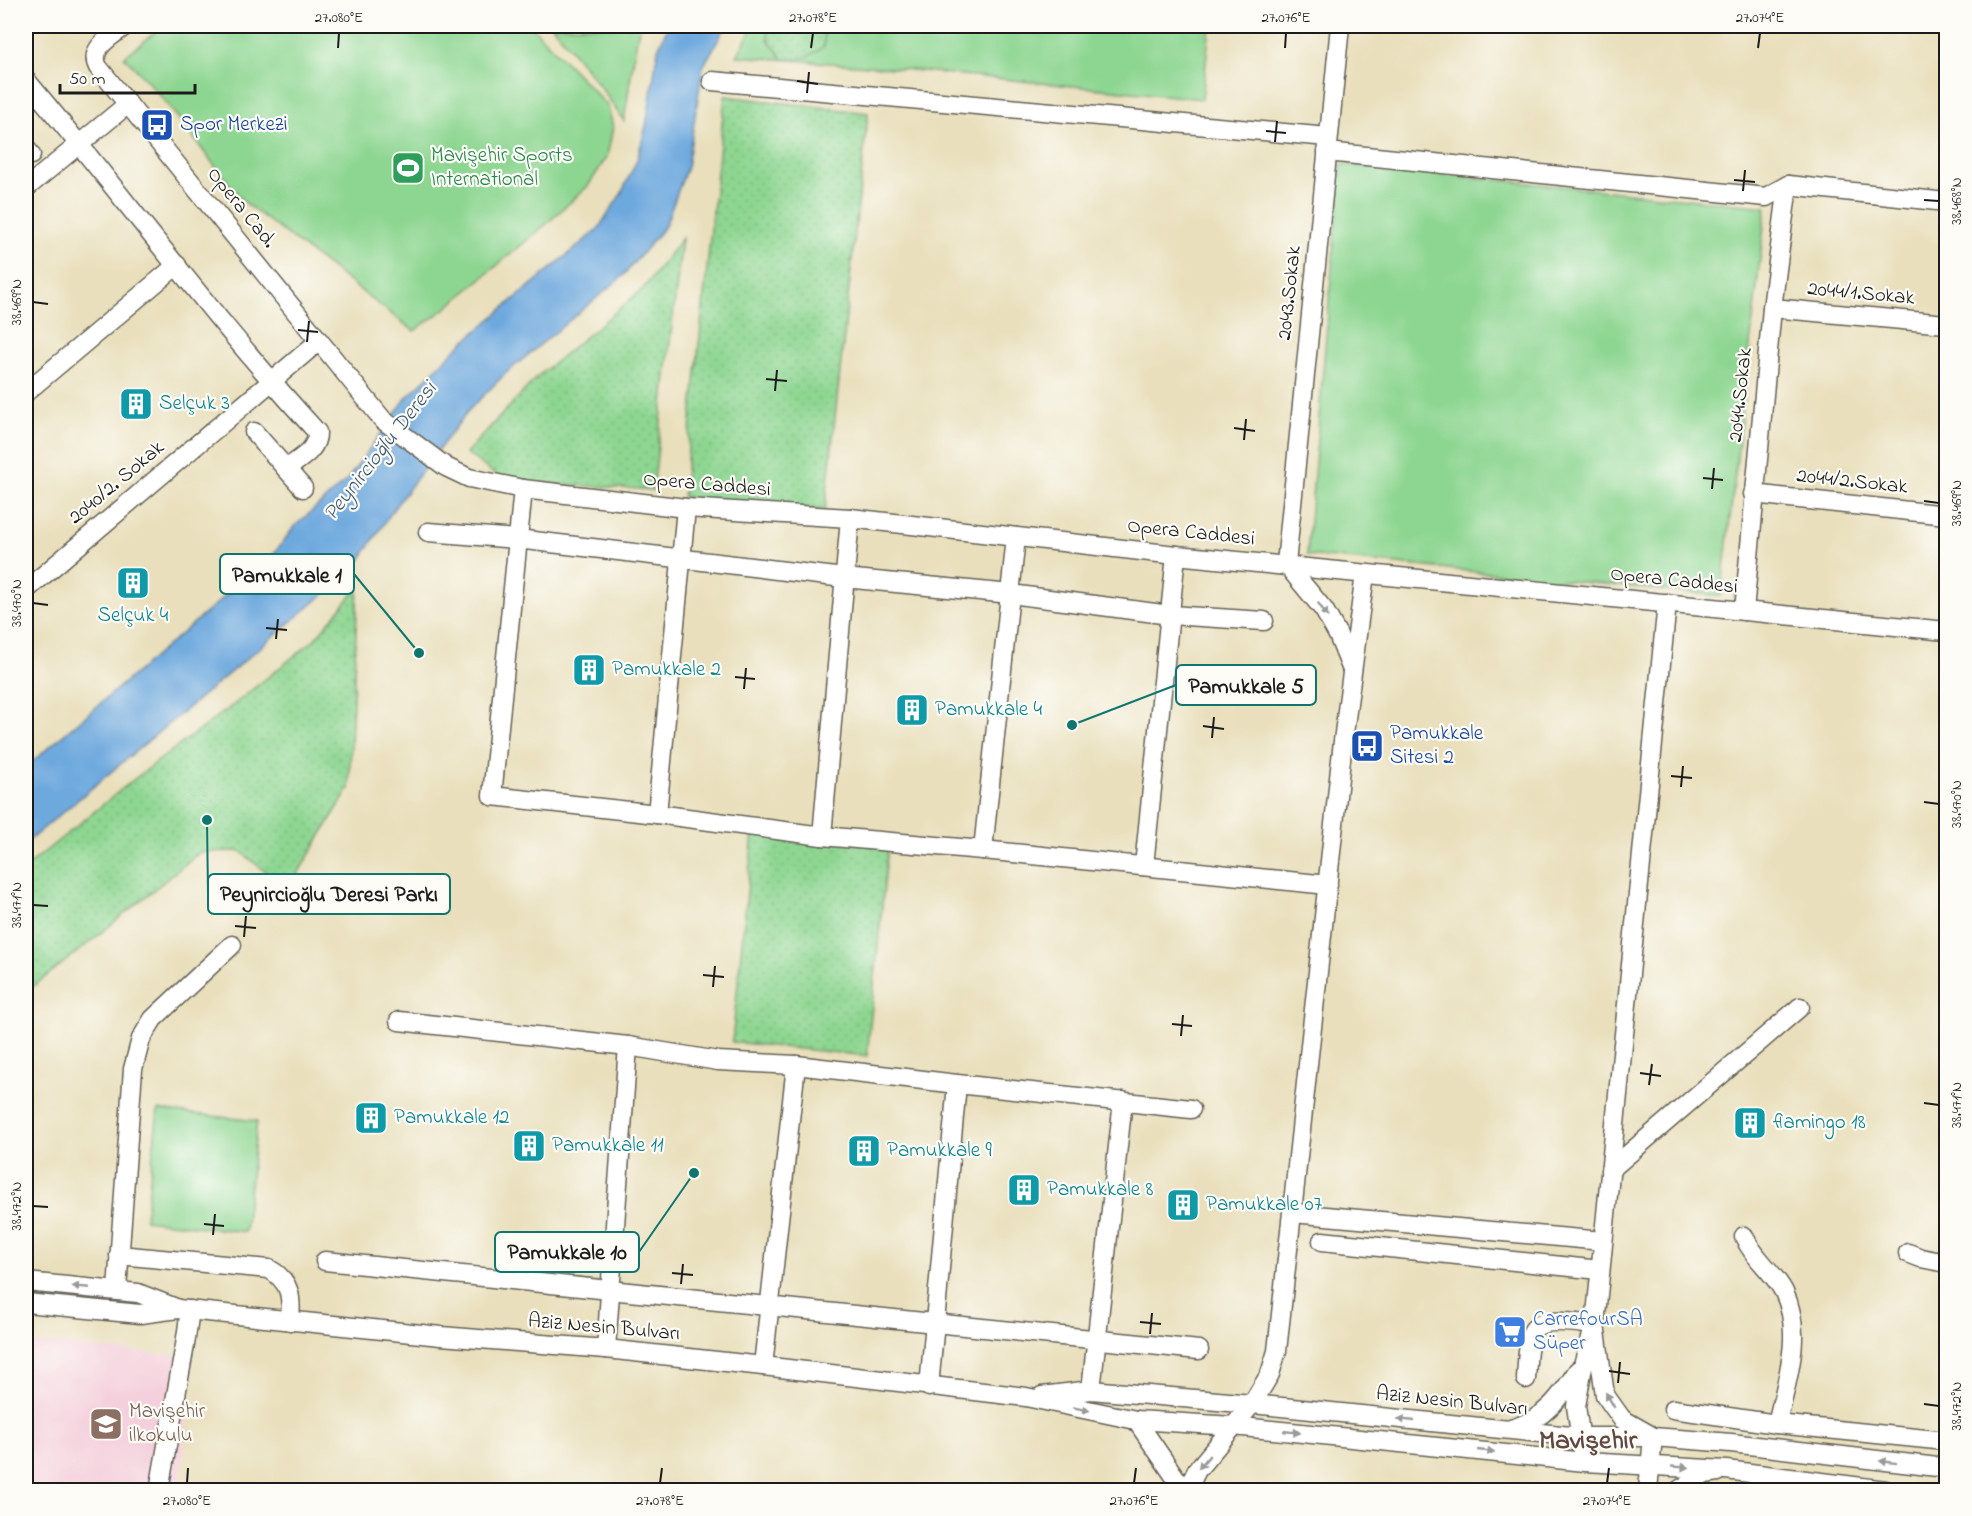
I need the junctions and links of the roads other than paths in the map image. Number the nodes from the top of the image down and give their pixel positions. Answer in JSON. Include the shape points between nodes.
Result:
{"nodes":[{"id":1,"x":125,"y":26,"type":"edge"},
{"id":2,"x":1341,"y":26,"type":"edge"},
{"id":3,"x":26,"y":80,"type":"edge"},
{"id":4,"x":712,"y":81,"type":"dead end"},
{"id":5,"x":128,"y":104,"type":"junction"},
{"id":6,"x":80,"y":143,"type":"junction"},
{"id":7,"x":1328,"y":144,"type":"junction"},
{"id":8,"x":1788,"y":186,"type":"junction"},
{"id":9,"x":26,"y":188,"type":"edge"},
{"id":10,"x":1947,"y":202,"type":"edge"},
{"id":11,"x":177,"y":265,"type":"junction"},
{"id":12,"x":1772,"y":308,"type":"junction"},
{"id":13,"x":1947,"y":324,"type":"edge"},
{"id":14,"x":319,"y":341,"type":"junction"},
{"id":15,"x":271,"y":382,"type":"junction"},
{"id":16,"x":26,"y":392,"type":"edge"},
{"id":17,"x":254,"y":432,"type":"dead end"},
{"id":18,"x":436,"y":460,"type":"joint"},
{"id":19,"x":286,"y":469,"type":"junction"},
{"id":20,"x":303,"y":488,"type":"dead end"},
{"id":21,"x":523,"y":489,"type":"junction"},
{"id":22,"x":1753,"y":494,"type":"junction"},
{"id":23,"x":686,"y":508,"type":"junction"},
{"id":24,"x":1947,"y":515,"type":"edge"},
{"id":25,"x":850,"y":518,"type":"junction"},
{"id":26,"x":428,"y":532,"type":"dead end"},
{"id":27,"x":1017,"y":537,"type":"junction"},
{"id":28,"x":517,"y":539,"type":"junction"},
{"id":29,"x":1176,"y":555,"type":"junction"},
{"id":30,"x":681,"y":559,"type":"junction"},
{"id":31,"x":1286,"y":564,"type":"junction"},
{"id":32,"x":1365,"y":574,"type":"junction"},
{"id":33,"x":844,"y":578,"type":"junction"},
{"id":34,"x":26,"y":590,"type":"edge"},
{"id":35,"x":1011,"y":594,"type":"junction"},
{"id":36,"x":1667,"y":603,"type":"junction"},
{"id":37,"x":1744,"y":611,"type":"junction"},
{"id":38,"x":1170,"y":615,"type":"junction"},
{"id":39,"x":1264,"y":621,"type":"dead end"},
{"id":40,"x":1947,"y":631,"type":"edge"},
{"id":41,"x":1352,"y":672,"type":"junction"},
{"id":42,"x":657,"y":814,"type":"junction"},
{"id":43,"x":822,"y":836,"type":"junction"},
{"id":44,"x":983,"y":850,"type":"junction"},
{"id":45,"x":1144,"y":866,"type":"junction"},
{"id":46,"x":1328,"y":885,"type":"junction"},
{"id":47,"x":232,"y":945,"type":"dead end"},
{"id":48,"x":1800,"y":1006,"type":"dead end"},
{"id":49,"x":399,"y":1021,"type":"dead end"},
{"id":50,"x":628,"y":1046,"type":"junction"},
{"id":51,"x":796,"y":1065,"type":"junction"},
{"id":52,"x":957,"y":1084,"type":"junction"},
{"id":53,"x":1123,"y":1101,"type":"junction"},
{"id":54,"x":1191,"y":1109,"type":"dead end"},
{"id":55,"x":1610,"y":1170,"type":"junction"},
{"id":56,"x":1293,"y":1214,"type":"junction"},
{"id":57,"x":1744,"y":1236,"type":"dead end"},
{"id":58,"x":1322,"y":1241,"type":"dead end"},
{"id":59,"x":1603,"y":1241,"type":"junction"},
{"id":60,"x":1908,"y":1253,"type":"dead end"},
{"id":61,"x":119,"y":1255,"type":"junction"},
{"id":62,"x":325,"y":1261,"type":"dead end"},
{"id":63,"x":1947,"y":1263,"type":"edge"},
{"id":64,"x":1600,"y":1270,"type":"junction"},
{"id":65,"x":26,"y":1282,"type":"edge"},
{"id":66,"x":117,"y":1290,"type":"junction"},
{"id":67,"x":611,"y":1290,"type":"junction"},
{"id":68,"x":26,"y":1303,"type":"edge"},
{"id":69,"x":770,"y":1306,"type":"junction"},
{"id":70,"x":184,"y":1309,"type":"junction"},
{"id":71,"x":290,"y":1321,"type":"junction"},
{"id":72,"x":935,"y":1323,"type":"junction"},
{"id":73,"x":1595,"y":1325,"type":"junction"},
{"id":74,"x":1097,"y":1340,"type":"junction"},
{"id":75,"x":606,"y":1349,"type":"junction"},
{"id":76,"x":1199,"y":1350,"type":"dead end"},
{"id":77,"x":1584,"y":1361,"type":"junction"},
{"id":78,"x":763,"y":1366,"type":"junction"},
{"id":79,"x":1526,"y":1379,"type":"dead end"},
{"id":80,"x":929,"y":1387,"type":"junction"},
{"id":81,"x":1091,"y":1390,"type":"junction"},
{"id":82,"x":1026,"y":1397,"type":"junction"},
{"id":83,"x":1252,"y":1404,"type":"junction"},
{"id":84,"x":1673,"y":1409,"type":"dead end"},
{"id":85,"x":1136,"y":1420,"type":"junction"},
{"id":86,"x":1776,"y":1425,"type":"junction"},
{"id":87,"x":1233,"y":1426,"type":"junction"},
{"id":88,"x":1507,"y":1430,"type":"junction"},
{"id":89,"x":1581,"y":1437,"type":"junction"},
{"id":90,"x":1653,"y":1437,"type":"junction"},
{"id":91,"x":1947,"y":1441,"type":"edge"},
{"id":92,"x":1585,"y":1462,"type":"junction"},
{"id":93,"x":1650,"y":1465,"type":"junction"},
{"id":94,"x":1947,"y":1468,"type":"edge"},
{"id":95,"x":1726,"y":1470,"type":"junction"},
{"id":96,"x":1805,"y":1486,"type":"edge"},
{"id":97,"x":159,"y":1491,"type":"edge"},
{"id":98,"x":1186,"y":1491,"type":"edge"},
{"id":99,"x":1648,"y":1491,"type":"edge"},
{"id":100,"x":1679,"y":1491,"type":"edge"},
{"id":101,"x":1887,"y":1491,"type":"edge"}],
"edges":[{"from":1,"to":5,"type":"street","name":"Opera Cad.","via":[[98,48],[95,58]]},
{"from":2,"to":7,"type":"street","name":"2043.Sokak"},
{"from":3,"to":6,"type":"street"},
{"from":4,"to":7,"type":"street"},
{"from":5,"to":6,"type":"street"},
{"from":5,"to":14,"type":"street","name":"Opera Cad."},
{"from":6,"to":9,"type":"street"},
{"from":6,"to":11,"type":"street"},
{"from":7,"to":8,"type":"street","via":[[1766,197]]},
{"from":7,"to":31,"type":"street","name":"2043.Sokak"},
{"from":8,"to":10,"type":"street"},
{"from":8,"to":12,"type":"street","name":"2044.Sokak"},
{"from":11,"to":15,"type":"street"},
{"from":11,"to":16,"type":"street"},
{"from":12,"to":13,"type":"street","name":"2044/1.Sokak"},
{"from":12,"to":22,"type":"street","name":"2044.Sokak"},
{"from":14,"to":15,"type":"street","name":"2040/2. Sokak"},
{"from":14,"to":18,"type":"street","name":"Opera Cad.","via":[[383,420]]},
{"from":15,"to":19,"type":"street","via":[[317,432],[312,449]]},
{"from":15,"to":34,"type":"street","name":"2040/2. Sokak"},
{"from":17,"to":19,"type":"street"},
{"from":18,"to":21,"type":"street","name":"Opera Caddesi","via":[[469,478]]},
{"from":19,"to":20,"type":"street"},
{"from":21,"to":23,"type":"street","name":"Opera Caddesi"},
{"from":21,"to":28,"type":"street"},
{"from":22,"to":24,"type":"street","name":"2044/2.Sokak"},
{"from":22,"to":37,"type":"street","name":"2044.Sokak"},
{"from":23,"to":25,"type":"street","name":"Opera Caddesi"},
{"from":23,"to":30,"type":"street"},
{"from":25,"to":27,"type":"street","name":"Opera Caddesi"},
{"from":25,"to":33,"type":"street"},
{"from":26,"to":28,"type":"street"},
{"from":27,"to":29,"type":"street","name":"Opera Caddesi"},
{"from":27,"to":35,"type":"street"},
{"from":28,"to":30,"type":"street"},
{"from":28,"to":42,"type":"street","via":[[492,796]]},
{"from":29,"to":31,"type":"street","name":"Opera Caddesi"},
{"from":29,"to":38,"type":"street"},
{"from":30,"to":33,"type":"street"},
{"from":30,"to":42,"type":"street"},
{"from":31,"to":32,"type":"street","name":"Opera Caddesi"},
{"from":31,"to":41,"type":"street","one_way":true,"via":[[1324,610]]},
{"from":32,"to":36,"type":"street","name":"Opera Caddesi"},
{"from":32,"to":41,"type":"street"},
{"from":33,"to":35,"type":"street"},
{"from":33,"to":43,"type":"street"},
{"from":35,"to":38,"type":"street"},
{"from":35,"to":44,"type":"street"},
{"from":36,"to":37,"type":"street","name":"Opera Caddesi"},
{"from":36,"to":55,"type":"street"},
{"from":37,"to":40,"type":"street","name":"Opera Caddesi"},
{"from":38,"to":39,"type":"street"},
{"from":38,"to":45,"type":"street"},
{"from":41,"to":46,"type":"street"},
{"from":42,"to":43,"type":"street"},
{"from":43,"to":44,"type":"street"},
{"from":44,"to":45,"type":"street"},
{"from":45,"to":46,"type":"street"},
{"from":46,"to":56,"type":"street"},
{"from":47,"to":61,"type":"street","via":[[153,1019],[137,1048]]},
{"from":48,"to":55,"type":"street"},
{"from":49,"to":50,"type":"street"},
{"from":50,"to":51,"type":"street","via":[[718,1061]]},
{"from":50,"to":67,"type":"street"},
{"from":51,"to":52,"type":"street"},
{"from":51,"to":69,"type":"street"},
{"from":52,"to":53,"type":"street"},
{"from":52,"to":72,"type":"street"},
{"from":53,"to":54,"type":"street"},
{"from":53,"to":74,"type":"street"},
{"from":55,"to":59,"type":"street"},
{"from":56,"to":59,"type":"street"},
{"from":56,"to":83,"type":"street","via":[[1276,1352],[1270,1374]]},
{"from":57,"to":86,"type":"street","via":[[1783,1291],[1793,1332]]},
{"from":58,"to":64,"type":"street"},
{"from":59,"to":64,"type":"street"},
{"from":60,"to":63,"type":"street"},
{"from":61,"to":66,"type":"street"},
{"from":61,"to":71,"type":"street","via":[[268,1269],[288,1287],[292,1302]]},
{"from":62,"to":67,"type":"street"},
{"from":64,"to":73,"type":"street"},
{"from":66,"to":65,"type":"street","name":"Aziz Nesin Bulvarı","one_way":true},
{"from":66,"to":70,"type":"street","name":"Aziz Nesin Bulvarı"},
{"from":67,"to":69,"type":"street"},
{"from":67,"to":75,"type":"street"},
{"from":68,"to":70,"type":"street","name":"Aziz Nesin Bulvarı","via":[[140,1314]]},
{"from":69,"to":72,"type":"street"},
{"from":69,"to":78,"type":"street"},
{"from":70,"to":71,"type":"street","name":"Aziz Nesin Bulvarı"},
{"from":70,"to":97,"type":"street","via":[[185,1345]]},
{"from":71,"to":75,"type":"street","name":"Aziz Nesin Bulvarı"},
{"from":72,"to":74,"type":"street"},
{"from":72,"to":80,"type":"street"},
{"from":73,"to":77,"type":"street"},
{"from":73,"to":79,"type":"street","via":[[1551,1321],[1538,1325],[1531,1333]]},
{"from":90,"to":73,"type":"street","one_way":true,"via":[[1622,1419],[1605,1395]]},
{"from":74,"to":76,"type":"street"},
{"from":74,"to":81,"type":"street"},
{"from":75,"to":78,"type":"street","name":"Aziz Nesin Bulvarı"},
{"from":77,"to":88,"type":"street","via":[[1562,1396],[1547,1411],[1526,1425]]},
{"from":77,"to":89,"type":"street","via":[[1575,1406]]},
{"from":78,"to":80,"type":"street","name":"Aziz Nesin Bulvarı"},
{"from":80,"to":82,"type":"street","name":"Aziz Nesin Bulvarı"},
{"from":81,"to":82,"type":"street","name":"Aziz Nesin Bulvarı"},
{"from":81,"to":83,"type":"street","name":"Aziz Nesin Bulvarı"},
{"from":82,"to":85,"type":"street","name":"Aziz Nesin Bulvarı","one_way":true},
{"from":83,"to":87,"type":"street"},
{"from":88,"to":83,"type":"street","name":"Aziz Nesin Bulvarı","one_way":true},
{"from":84,"to":86,"type":"street"},
{"from":85,"to":87,"type":"street","name":"Aziz Nesin Bulvarı"},
{"from":85,"to":98,"type":"street"},
{"from":86,"to":91,"type":"street"},
{"from":87,"to":92,"type":"street","one_way":true},
{"from":87,"to":98,"type":"street","one_way":true,"via":[[1197,1470]]},
{"from":88,"to":89,"type":"street","name":"Aziz Nesin Bulvarı"},
{"from":89,"to":90,"type":"street","name":"Aziz Nesin Bulvarı"},
{"from":89,"to":92,"type":"street"},
{"from":90,"to":93,"type":"street"},
{"from":94,"to":90,"type":"street","name":"Aziz Nesin Bulvarı","one_way":true},
{"from":92,"to":93,"type":"street"},
{"from":93,"to":95,"type":"street","one_way":true},
{"from":93,"to":99,"type":"street"},
{"from":95,"to":96,"type":"street"},
{"from":95,"to":100,"type":"street","via":[[1704,1474]]},
{"from":96,"to":101,"type":"street"}]}
